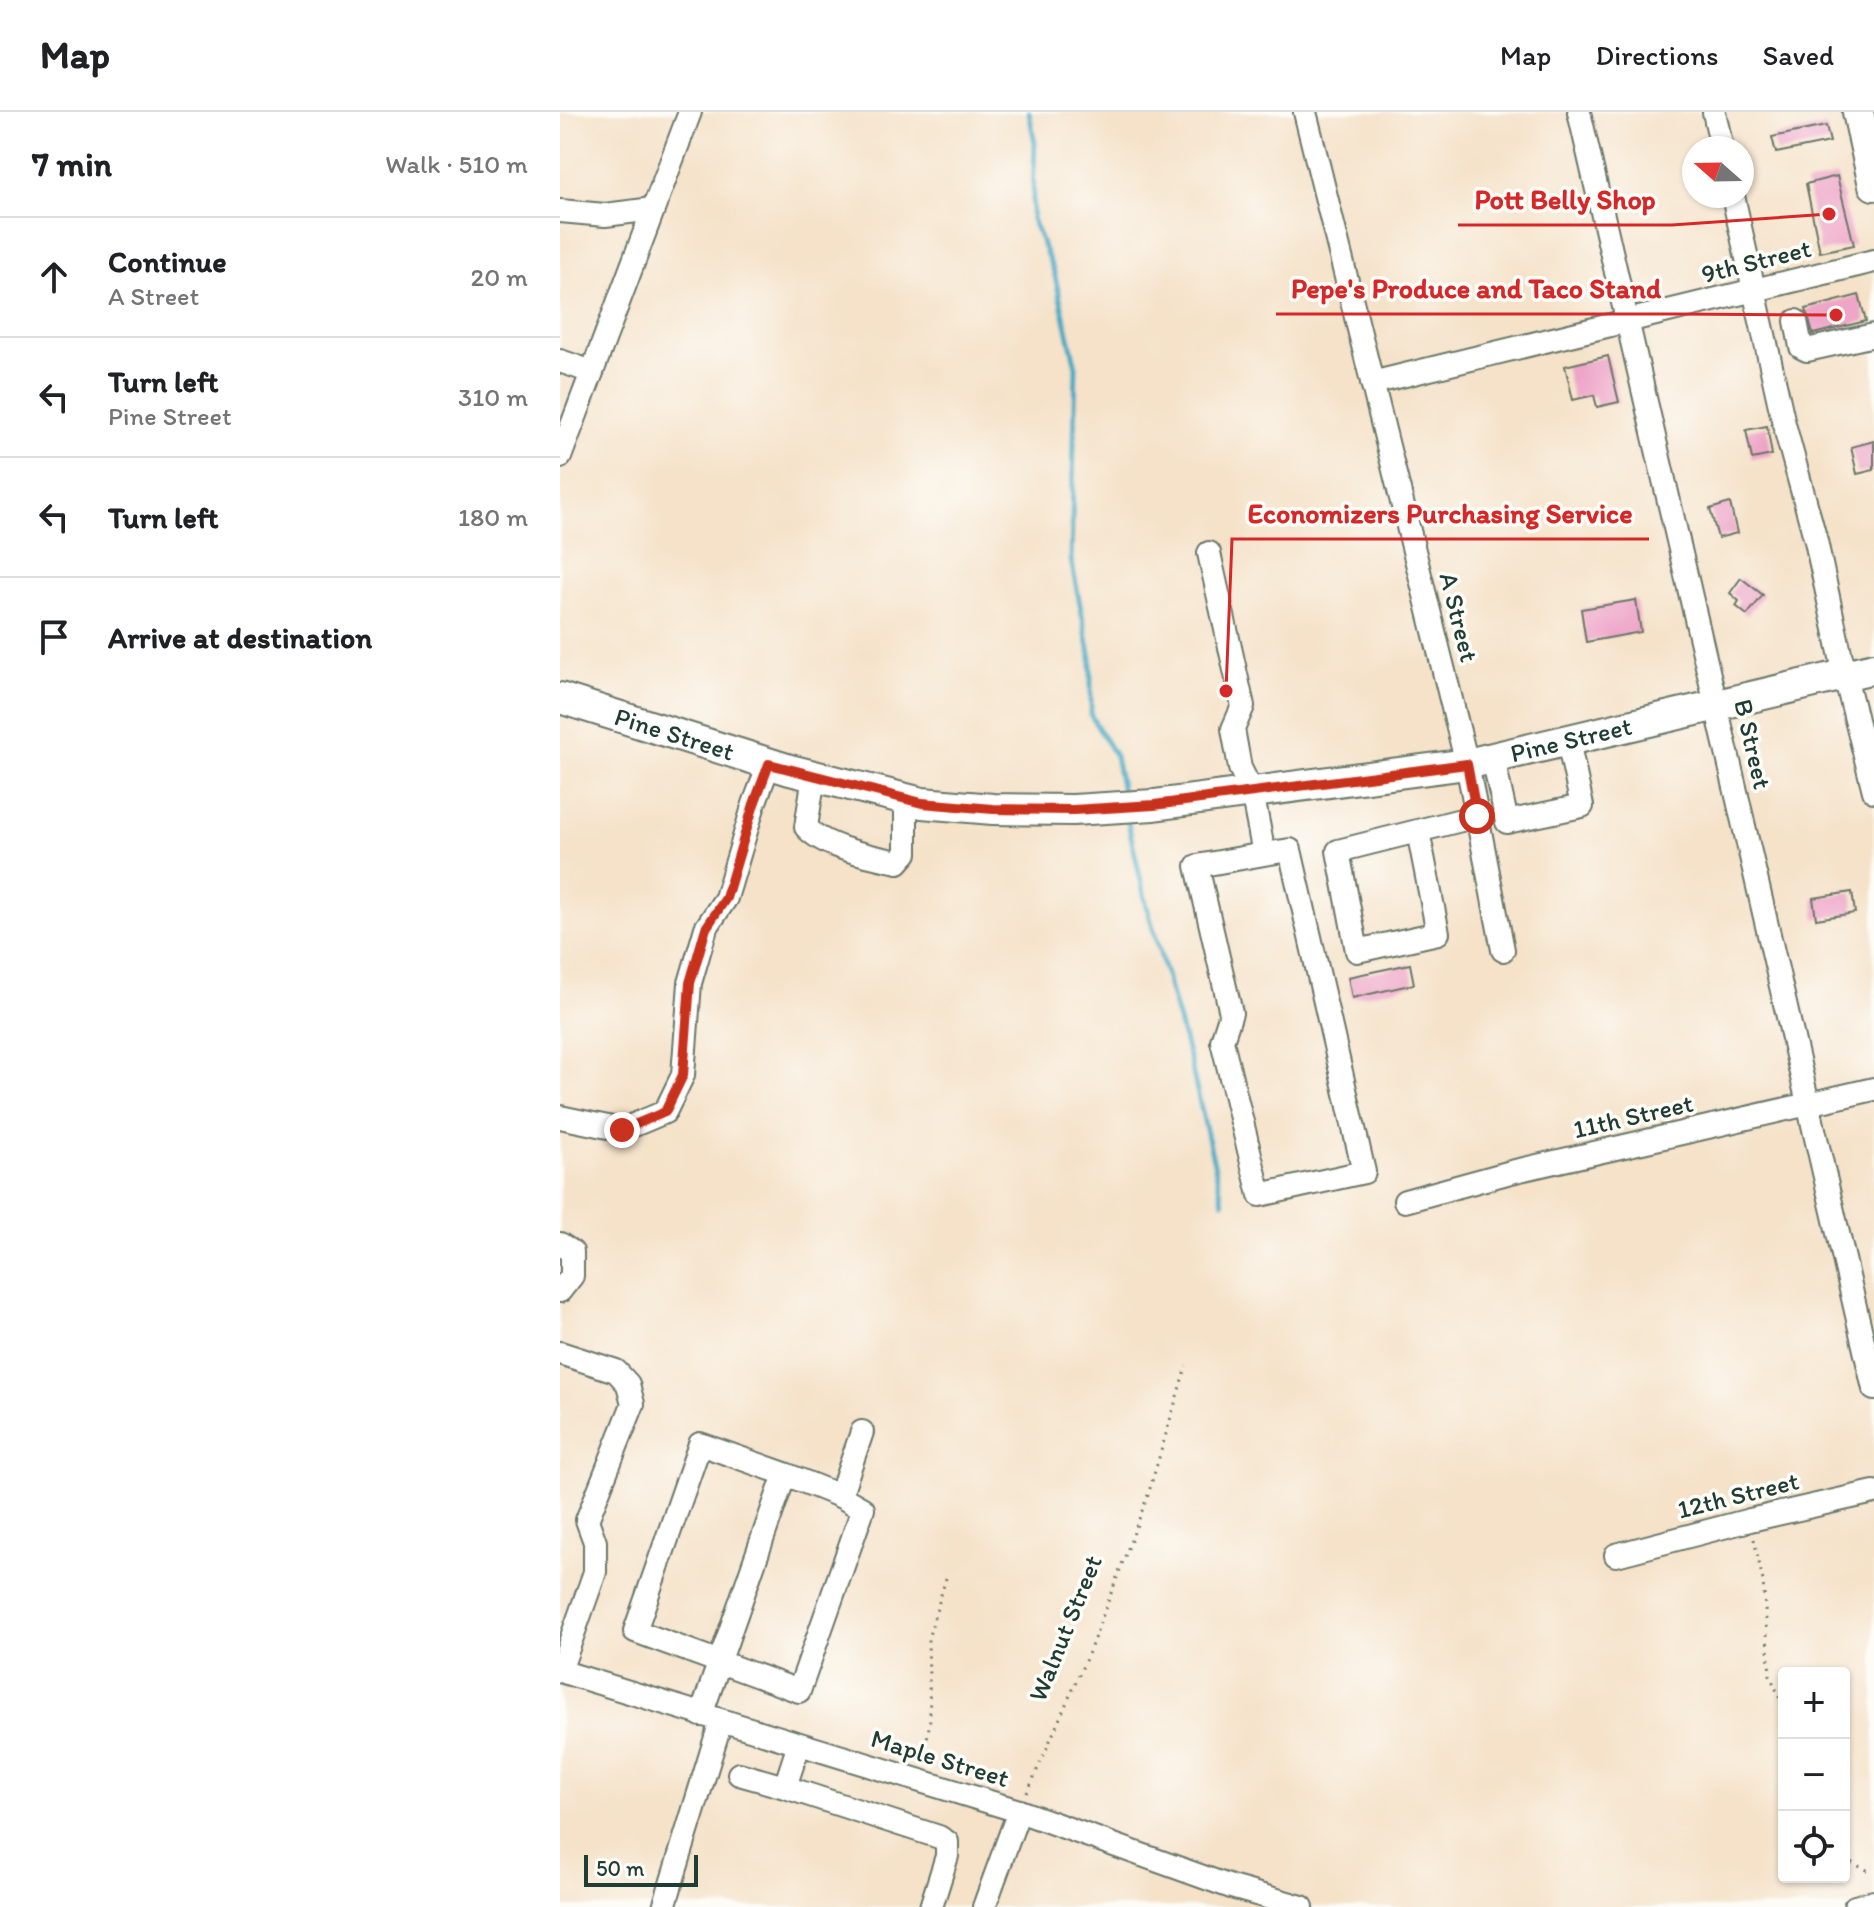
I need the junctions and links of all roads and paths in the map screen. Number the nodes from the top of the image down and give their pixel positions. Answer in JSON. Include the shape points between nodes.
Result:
{"nodes":[{"id":1,"x":690,"y":112,"type":"edge"},
{"id":2,"x":1305,"y":112,"type":"edge"},
{"id":3,"x":1579,"y":112,"type":"edge"},
{"id":4,"x":1714,"y":112,"type":"edge"},
{"id":5,"x":1858,"y":112,"type":"edge"},
{"id":6,"x":1719,"y":136,"type":"edge"},
{"id":7,"x":1874,"y":185,"type":"edge"},
{"id":8,"x":1736,"y":208,"type":"edge"},
{"id":9,"x":653,"y":209,"type":"junction"},
{"id":10,"x":560,"y":211,"type":"edge"},
{"id":11,"x":1874,"y":261,"type":"edge"},
{"id":12,"x":1754,"y":290,"type":"junction"},
{"id":13,"x":1629,"y":321,"type":"junction"},
{"id":14,"x":1796,"y":321,"type":"dead end"},
{"id":15,"x":1874,"y":335,"type":"edge"},
{"id":16,"x":560,"y":361,"type":"edge"},
{"id":17,"x":592,"y":372,"type":"junction"},
{"id":18,"x":1372,"y":383,"type":"junction"},
{"id":19,"x":560,"y":457,"type":"edge"},
{"id":20,"x":1209,"y":553,"type":"dead end"},
{"id":21,"x":1860,"y":672,"type":"edge"},
{"id":22,"x":560,"y":698,"type":"edge"},
{"id":23,"x":1715,"y":708,"type":"junction"},
{"id":24,"x":1866,"y":725,"type":"edge"},
{"id":25,"x":1568,"y":741,"type":"junction"},
{"id":26,"x":1480,"y":761,"type":"junction"},
{"id":27,"x":769,"y":764,"type":"junction"},
{"id":28,"x":814,"y":776,"type":"junction"},
{"id":29,"x":1874,"y":791,"type":"edge"},
{"id":30,"x":1252,"y":792,"type":"junction"},
{"id":31,"x":906,"y":799,"type":"junction"},
{"id":32,"x":1477,"y":816,"type":"junction"},
{"id":33,"x":1418,"y":831,"type":"junction"},
{"id":34,"x":1264,"y":854,"type":"junction"},
{"id":35,"x":1503,"y":950,"type":"dead end"},
{"id":36,"x":1874,"y":1089,"type":"edge"},
{"id":37,"x":1809,"y":1105,"type":"junction"},
{"id":38,"x":560,"y":1117,"type":"edge"},
{"id":39,"x":1405,"y":1201,"type":"dead end"},
{"id":40,"x":560,"y":1244,"type":"edge"},
{"id":41,"x":560,"y":1291,"type":"edge"},
{"id":42,"x":560,"y":1353,"type":"edge"},
{"id":43,"x":1186,"y":1366,"type":"dead end"},
{"id":44,"x":1874,"y":1389,"type":"edge"},
{"id":45,"x":862,"y":1432,"type":"dead end"},
{"id":46,"x":785,"y":1474,"type":"junction"},
{"id":47,"x":1874,"y":1492,"type":"edge"},
{"id":48,"x":840,"y":1496,"type":"junction"},
{"id":49,"x":1750,"y":1520,"type":"junction"},
{"id":50,"x":1616,"y":1555,"type":"dead end"},
{"id":51,"x":946,"y":1578,"type":"dead end"},
{"id":52,"x":719,"y":1662,"type":"junction"},
{"id":53,"x":560,"y":1671,"type":"edge"},
{"id":54,"x":1778,"y":1694,"type":"edge"},
{"id":55,"x":711,"y":1718,"type":"junction"},
{"id":56,"x":799,"y":1744,"type":"junction"},
{"id":57,"x":739,"y":1774,"type":"dead end"},
{"id":58,"x":918,"y":1780,"type":"junction"},
{"id":59,"x":785,"y":1787,"type":"junction"},
{"id":60,"x":1019,"y":1811,"type":"junction"},
{"id":61,"x":1850,"y":1862,"type":"edge"},
{"id":62,"x":1871,"y":1872,"type":"dead end"},
{"id":63,"x":1874,"y":1902,"type":"edge"},
{"id":64,"x":664,"y":1907,"type":"edge"},
{"id":65,"x":931,"y":1907,"type":"edge"},
{"id":66,"x":984,"y":1907,"type":"edge"},
{"id":67,"x":1302,"y":1907,"type":"edge"},
{"id":68,"x":1855,"y":1907,"type":"edge"}],
"edges":[{"from":1,"to":9,"type":"street"},
{"from":2,"to":18,"type":"street","name":"A Street"},
{"from":3,"to":13,"type":"street","name":"B Street"},
{"from":4,"to":6,"type":"street"},
{"from":5,"to":7,"type":"main road"},
{"from":8,"to":12,"type":"street"},
{"from":9,"to":10,"type":"street","via":[[605,215]]},
{"from":9,"to":17,"type":"street"},
{"from":11,"to":12,"type":"street","name":"9th Street"},
{"from":12,"to":13,"type":"street","name":"9th Street"},
{"from":12,"to":21,"type":"street","via":[[1816,541]]},
{"from":13,"to":18,"type":"street","name":"9th Street"},
{"from":13,"to":23,"type":"street","name":"B Street"},
{"from":14,"to":15,"type":"street","via":[[1801,347],[1807,350]]},
{"from":16,"to":17,"type":"street"},
{"from":17,"to":19,"type":"street"},
{"from":18,"to":26,"type":"street","name":"A Street"},
{"from":20,"to":30,"type":"street","via":[[1243,706],[1233,729],[1240,768]]},
{"from":21,"to":23,"type":"main road","name":"Pine Street"},
{"from":21,"to":24,"type":"street"},
{"from":22,"to":27,"type":"main road","name":"Pine Street"},
{"from":23,"to":25,"type":"main road","name":"Pine Street"},
{"from":23,"to":37,"type":"street","name":"B Street"},
{"from":24,"to":29,"type":"street"},
{"from":25,"to":26,"type":"main road","name":"Pine Street"},
{"from":25,"to":26,"type":"street","via":[[1582,806],[1507,822]]},
{"from":26,"to":30,"type":"main road","name":"Pine Street"},
{"from":26,"to":32,"type":"street","name":"A Street"},
{"from":27,"to":28,"type":"main road","name":"Pine Street"},
{"from":27,"to":38,"type":"street","via":[[726,898],[706,928],[690,983],[683,1075],[665,1112],[622,1130]]},
{"from":28,"to":31,"type":"main road","name":"Pine Street"},
{"from":28,"to":31,"type":"street","via":[[806,827],[813,835],[898,862],[906,853]]},
{"from":30,"to":31,"type":"main road","name":"Pine Street","via":[[1073,810],[993,809]]},
{"from":30,"to":34,"type":"street"},
{"from":32,"to":33,"type":"street"},
{"from":32,"to":35,"type":"street","name":"A Street"},
{"from":33,"to":33,"type":"street","via":[[1338,851],[1357,951],[1438,933]]},
{"from":34,"to":34,"type":"street","via":[[1197,866],[1231,1013],[1222,1041],[1260,1195],[1364,1172],[1290,850]]},
{"from":36,"to":37,"type":"street","name":"11th Street"},
{"from":37,"to":39,"type":"street","name":"11th Street"},
{"from":37,"to":44,"type":"street","name":"B Street"},
{"from":40,"to":41,"type":"street","via":[[572,1252],[572,1276]]},
{"from":42,"to":53,"type":"street","via":[[616,1371],[628,1384],[633,1404],[587,1520],[595,1542],[595,1572]]},
{"from":43,"to":60,"type":"path","name":"Walnut Street","via":[[1148,1495],[1089,1652]]},
{"from":45,"to":48,"type":"street"},
{"from":46,"to":48,"type":"street"},
{"from":46,"to":52,"type":"street"},
{"from":46,"to":52,"type":"street","via":[[700,1444],[635,1631]]},
{"from":47,"to":49,"type":"street","name":"12th Street"},
{"from":48,"to":52,"type":"street","via":[[863,1509],[799,1691]]},
{"from":49,"to":50,"type":"street","name":"12th Street"},
{"from":49,"to":54,"type":"path","via":[[1763,1581],[1770,1675]]},
{"from":51,"to":58,"type":"path","via":[[928,1639],[930,1736]]},
{"from":52,"to":55,"type":"street"},
{"from":53,"to":55,"type":"street","name":"Maple Street"},
{"from":55,"to":56,"type":"street","name":"Maple Street"},
{"from":55,"to":64,"type":"street"},
{"from":56,"to":58,"type":"street","name":"Maple Street"},
{"from":56,"to":59,"type":"street"},
{"from":57,"to":59,"type":"street"},
{"from":58,"to":60,"type":"street","name":"Maple Street"},
{"from":59,"to":65,"type":"street","via":[[947,1842]]},
{"from":60,"to":66,"type":"street"},
{"from":60,"to":67,"type":"street","name":"Maple Street"},
{"from":61,"to":62,"type":"path"},
{"from":63,"to":68,"type":"street"}]}
